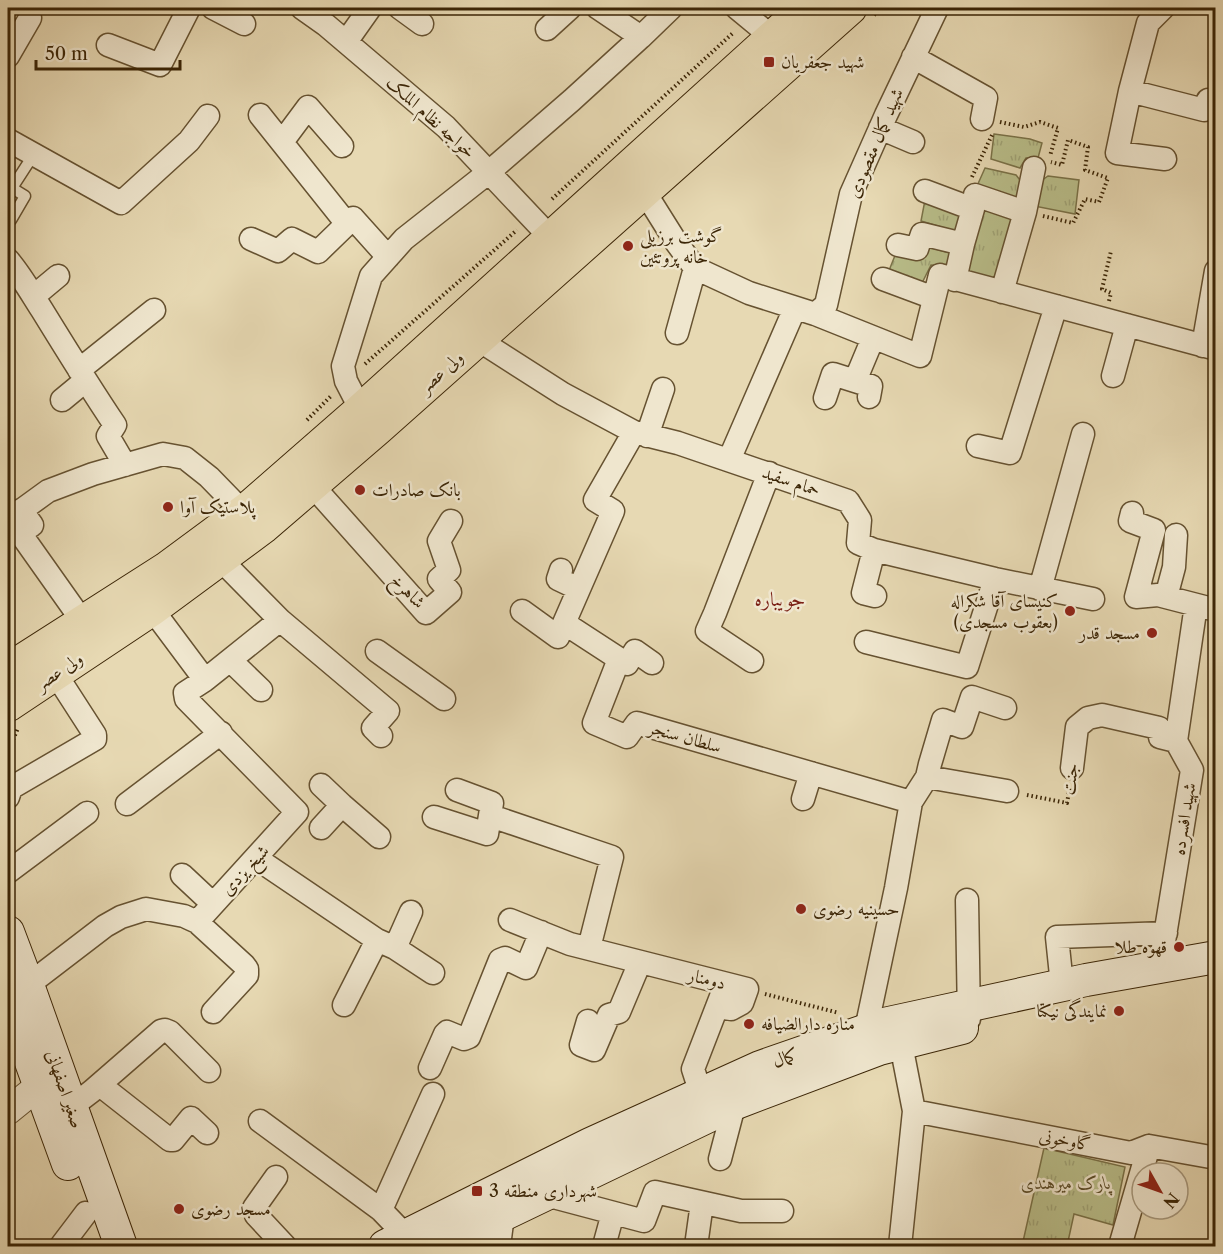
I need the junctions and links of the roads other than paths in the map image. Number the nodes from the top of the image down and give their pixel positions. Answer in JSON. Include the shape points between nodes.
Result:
{"nodes":[{"id":1,"x":189,"y":8,"type":"edge"},
{"id":2,"x":213,"y":8,"type":"edge"},
{"id":3,"x":302,"y":8,"type":"edge"},
{"id":4,"x":370,"y":8,"type":"edge"},
{"id":5,"x":400,"y":8,"type":"edge"},
{"id":6,"x":570,"y":8,"type":"edge"},
{"id":7,"x":598,"y":8,"type":"edge"},
{"id":8,"x":671,"y":8,"type":"edge"},
{"id":9,"x":805,"y":8,"type":"edge"},
{"id":10,"x":850,"y":8,"type":"edge"},
{"id":11,"x":937,"y":8,"type":"edge"},
{"id":12,"x":1163,"y":8,"type":"edge"},
{"id":13,"x":30,"y":18,"type":"dead end"},
{"id":14,"x":753,"y":21,"type":"edge"},
{"id":15,"x":244,"y":24,"type":"dead end"},
{"id":16,"x":422,"y":24,"type":"dead end"},
{"id":17,"x":547,"y":29,"type":"dead end"},
{"id":18,"x":641,"y":37,"type":"junction"},
{"id":19,"x":346,"y":42,"type":"junction"},
{"id":20,"x":108,"y":45,"type":"dead end"},
{"id":21,"x":8,"y":56,"type":"edge"},
{"id":22,"x":913,"y":57,"type":"junction"},
{"id":23,"x":1130,"y":91,"type":"junction"},
{"id":24,"x":1208,"y":100,"type":"dead end"},
{"id":25,"x":260,"y":115,"type":"dead end"},
{"id":26,"x":208,"y":116,"type":"dead end"},
{"id":27,"x":982,"y":119,"type":"dead end"},
{"id":28,"x":880,"y":128,"type":"junction"},
{"id":29,"x":8,"y":140,"type":"edge"},
{"id":30,"x":282,"y":142,"type":"junction"},
{"id":31,"x":913,"y":142,"type":"dead end"},
{"id":32,"x":342,"y":146,"type":"dead end"},
{"id":33,"x":33,"y":154,"type":"junction"},
{"id":34,"x":1165,"y":159,"type":"dead end"},
{"id":35,"x":1034,"y":168,"type":"dead end"},
{"id":36,"x":489,"y":172,"type":"junction"},
{"id":37,"x":644,"y":191,"type":"junction"},
{"id":38,"x":925,"y":191,"type":"dead end"},
{"id":39,"x":973,"y":209,"type":"junction"},
{"id":40,"x":1025,"y":212,"type":"junction"},
{"id":41,"x":11,"y":220,"type":"dead end"},
{"id":42,"x":347,"y":224,"type":"junction"},
{"id":43,"x":542,"y":228,"type":"junction"},
{"id":44,"x":251,"y":239,"type":"dead end"},
{"id":45,"x":963,"y":244,"type":"junction"},
{"id":46,"x":898,"y":245,"type":"dead end"},
{"id":47,"x":388,"y":257,"type":"junction"},
{"id":48,"x":695,"y":268,"type":"junction"},
{"id":49,"x":1215,"y":271,"type":"edge"},
{"id":50,"x":11,"y":272,"type":"edge"},
{"id":51,"x":58,"y":276,"type":"dead end"},
{"id":52,"x":948,"y":277,"type":"junction"},
{"id":53,"x":883,"y":279,"type":"dead end"},
{"id":54,"x":1002,"y":292,"type":"junction"},
{"id":55,"x":34,"y":296,"type":"junction"},
{"id":56,"x":934,"y":298,"type":"junction"},
{"id":57,"x":1056,"y":306,"type":"junction"},
{"id":58,"x":154,"y":310,"type":"dead end"},
{"id":59,"x":805,"y":311,"type":"junction"},
{"id":60,"x":1127,"y":325,"type":"junction"},
{"id":61,"x":677,"y":333,"type":"dead end"},
{"id":62,"x":873,"y":338,"type":"junction"},
{"id":63,"x":477,"y":339,"type":"junction"},
{"id":64,"x":1209,"y":348,"type":"edge"},
{"id":65,"x":82,"y":376,"type":"junction"},
{"id":66,"x":1113,"y":376,"type":"dead end"},
{"id":67,"x":663,"y":389,"type":"dead end"},
{"id":68,"x":825,"y":398,"type":"dead end"},
{"id":69,"x":62,"y":400,"type":"dead end"},
{"id":70,"x":361,"y":411,"type":"junction"},
{"id":71,"x":641,"y":434,"type":"junction"},
{"id":72,"x":1083,"y":434,"type":"dead end"},
{"id":73,"x":978,"y":446,"type":"dead end"},
{"id":74,"x":729,"y":460,"type":"junction"},
{"id":75,"x":125,"y":465,"type":"junction"},
{"id":76,"x":769,"y":474,"type":"junction"},
{"id":77,"x":312,"y":485,"type":"junction"},
{"id":78,"x":243,"y":512,"type":"junction"},
{"id":79,"x":1132,"y":513,"type":"dead end"},
{"id":80,"x":14,"y":515,"type":"edge"},
{"id":81,"x":451,"y":520,"type":"dead end"},
{"id":82,"x":1176,"y":536,"type":"dead end"},
{"id":83,"x":874,"y":550,"type":"junction"},
{"id":84,"x":220,"y":559,"type":"junction"},
{"id":85,"x":561,"y":570,"type":"dead end"},
{"id":86,"x":995,"y":579,"type":"junction"},
{"id":87,"x":579,"y":589,"type":"junction"},
{"id":88,"x":1040,"y":589,"type":"junction"},
{"id":89,"x":875,"y":596,"type":"dead end"},
{"id":90,"x":1166,"y":597,"type":"junction"},
{"id":91,"x":1093,"y":599,"type":"dead end"},
{"id":92,"x":1206,"y":608,"type":"edge"},
{"id":93,"x":152,"y":609,"type":"junction"},
{"id":94,"x":522,"y":610,"type":"dead end"},
{"id":95,"x":280,"y":620,"type":"junction"},
{"id":96,"x":83,"y":622,"type":"junction"},
{"id":97,"x":564,"y":623,"type":"junction"},
{"id":98,"x":866,"y":642,"type":"dead end"},
{"id":99,"x":619,"y":659,"type":"junction"},
{"id":100,"x":230,"y":660,"type":"junction"},
{"id":101,"x":752,"y":661,"type":"dead end"},
{"id":102,"x":652,"y":663,"type":"dead end"},
{"id":103,"x":55,"y":673,"type":"junction"},
{"id":104,"x":205,"y":680,"type":"junction"},
{"id":105,"x":361,"y":688,"type":"junction"},
{"id":106,"x":261,"y":690,"type":"dead end"},
{"id":107,"x":9,"y":698,"type":"edge"},
{"id":108,"x":444,"y":699,"type":"dead end"},
{"id":109,"x":1005,"y":708,"type":"dead end"},
{"id":110,"x":221,"y":734,"type":"junction"},
{"id":111,"x":381,"y":736,"type":"dead end"},
{"id":112,"x":1176,"y":741,"type":"junction"},
{"id":113,"x":1072,"y":768,"type":"road end"},
{"id":114,"x":811,"y":773,"type":"junction"},
{"id":115,"x":927,"y":777,"type":"junction"},
{"id":116,"x":457,"y":790,"type":"dead end"},
{"id":117,"x":1007,"y":791,"type":"road end"},
{"id":118,"x":8,"y":797,"type":"edge"},
{"id":119,"x":803,"y":799,"type":"dead end"},
{"id":120,"x":911,"y":802,"type":"junction"},
{"id":121,"x":127,"y":804,"type":"dead end"},
{"id":122,"x":342,"y":806,"type":"junction"},
{"id":123,"x":297,"y":812,"type":"junction"},
{"id":124,"x":87,"y":813,"type":"dead end"},
{"id":125,"x":491,"y":816,"type":"junction"},
{"id":126,"x":434,"y":817,"type":"dead end"},
{"id":127,"x":321,"y":828,"type":"dead end"},
{"id":128,"x":379,"y":837,"type":"dead end"},
{"id":129,"x":256,"y":858,"type":"junction"},
{"id":130,"x":8,"y":872,"type":"edge"},
{"id":131,"x":182,"y":875,"type":"dead end"},
{"id":132,"x":967,"y":900,"type":"dead end"},
{"id":133,"x":213,"y":904,"type":"junction"},
{"id":134,"x":411,"y":912,"type":"dead end"},
{"id":135,"x":510,"y":920,"type":"dead end"},
{"id":136,"x":197,"y":922,"type":"junction"},
{"id":137,"x":8,"y":932,"type":"edge"},
{"id":138,"x":542,"y":933,"type":"junction"},
{"id":139,"x":1166,"y":933,"type":"junction"},
{"id":140,"x":386,"y":944,"type":"junction"},
{"id":141,"x":589,"y":948,"type":"junction"},
{"id":142,"x":1215,"y":957,"type":"edge"},
{"id":143,"x":640,"y":962,"type":"junction"},
{"id":144,"x":1160,"y":966,"type":"junction"},
{"id":145,"x":433,"y":973,"type":"dead end"},
{"id":146,"x":1215,"y":976,"type":"edge"},
{"id":147,"x":1062,"y":985,"type":"junction"},
{"id":148,"x":18,"y":992,"type":"edge"},
{"id":149,"x":344,"y":1005,"type":"dead end"},
{"id":150,"x":213,"y":1012,"type":"dead end"},
{"id":151,"x":969,"y":1016,"type":"junction"},
{"id":152,"x":588,"y":1022,"type":"dead end"},
{"id":153,"x":888,"y":1028,"type":"junction"},
{"id":154,"x":430,"y":1068,"type":"dead end"},
{"id":155,"x":209,"y":1071,"type":"dead end"},
{"id":156,"x":40,"y":1084,"type":"junction"},
{"id":157,"x":100,"y":1085,"type":"junction"},
{"id":158,"x":433,"y":1094,"type":"dead end"},
{"id":159,"x":722,"y":1097,"type":"junction"},
{"id":160,"x":71,"y":1107,"type":"junction"},
{"id":161,"x":8,"y":1111,"type":"edge"},
{"id":162,"x":914,"y":1111,"type":"junction"},
{"id":163,"x":260,"y":1121,"type":"dead end"},
{"id":164,"x":207,"y":1133,"type":"dead end"},
{"id":165,"x":1149,"y":1146,"type":"junction"},
{"id":166,"x":1215,"y":1158,"type":"edge"},
{"id":167,"x":720,"y":1159,"type":"dead end"},
{"id":168,"x":276,"y":1177,"type":"dead end"},
{"id":169,"x":546,"y":1195,"type":"junction"},
{"id":170,"x":702,"y":1203,"type":"junction"},
{"id":171,"x":381,"y":1210,"type":"junction"},
{"id":172,"x":782,"y":1211,"type":"dead end"},
{"id":173,"x":86,"y":1213,"type":"junction"},
{"id":174,"x":613,"y":1213,"type":"junction"},
{"id":175,"x":503,"y":1215,"type":"junction"},
{"id":176,"x":396,"y":1241,"type":"edge"},
{"id":177,"x":450,"y":1243,"type":"edge"},
{"id":178,"x":61,"y":1246,"type":"edge"},
{"id":179,"x":99,"y":1246,"type":"edge"},
{"id":180,"x":121,"y":1246,"type":"edge"},
{"id":181,"x":285,"y":1246,"type":"edge"},
{"id":182,"x":499,"y":1246,"type":"edge"},
{"id":183,"x":604,"y":1246,"type":"edge"},
{"id":184,"x":696,"y":1246,"type":"edge"},
{"id":185,"x":900,"y":1246,"type":"edge"},
{"id":186,"x":1120,"y":1246,"type":"edge"}],
"edges":[{"from":1,"to":20,"type":"street","via":[[160,65]]},
{"from":2,"to":15,"type":"street"},
{"from":3,"to":19,"type":"street","name":"خواجه نظام الملک"},
{"from":4,"to":19,"type":"street"},
{"from":5,"to":16,"type":"street"},
{"from":6,"to":17,"type":"street"},
{"from":7,"to":18,"type":"street"},
{"from":8,"to":18,"type":"street"},
{"from":9,"to":14,"type":"main road","name":"ولی عصر"},
{"from":10,"to":37,"type":"main road","name":"ولی عصر"},
{"from":11,"to":22,"type":"street","name":"شهید کمال مقصودی"},
{"from":12,"to":23,"type":"street","via":[[1148,23]]},
{"from":13,"to":21,"type":"street"},
{"from":14,"to":43,"type":"main road","name":"ولی عصر"},
{"from":18,"to":36,"type":"street"},
{"from":19,"to":36,"type":"street","name":"خواجه نظام الملک","via":[[446,127]]},
{"from":22,"to":27,"type":"street","via":[[986,98]]},
{"from":22,"to":28,"type":"street","name":"شهید کمال مقصودی"},
{"from":23,"to":24,"type":"street","via":[[1204,111]]},
{"from":23,"to":34,"type":"street","via":[[1117,153]]},
{"from":25,"to":30,"type":"street"},
{"from":26,"to":33,"type":"street","via":[[189,141],[121,203]]},
{"from":28,"to":31,"type":"street"},
{"from":28,"to":59,"type":"street","name":"شهید کمال مقصودی","via":[[851,194],[826,305]]},
{"from":29,"to":33,"type":"street"},
{"from":30,"to":32,"type":"street","via":[[309,107]]},
{"from":30,"to":42,"type":"street"},
{"from":33,"to":41,"type":"lane","via":[[12,188],[25,196]]},
{"from":35,"to":40,"type":"street"},
{"from":36,"to":43,"type":"street","name":"خواجه نظام الملک"},
{"from":36,"to":47,"type":"street","via":[[404,239]]},
{"from":37,"to":48,"type":"street"},
{"from":37,"to":63,"type":"main road","name":"ولی عصر"},
{"from":38,"to":39,"type":"street"},
{"from":39,"to":40,"type":"street","via":[[975,195]]},
{"from":39,"to":45,"type":"street"},
{"from":40,"to":54,"type":"street"},
{"from":42,"to":44,"type":"street","via":[[318,252],[292,239],[278,251]]},
{"from":42,"to":47,"type":"street","via":[[353,218]]},
{"from":43,"to":70,"type":"main road","name":"ولی عصر"},
{"from":45,"to":46,"type":"street","via":[[922,234],[917,249]]},
{"from":45,"to":52,"type":"street"},
{"from":47,"to":70,"type":"street","via":[[371,276],[343,366]]},
{"from":48,"to":59,"type":"street","via":[[749,293]]},
{"from":48,"to":61,"type":"street"},
{"from":49,"to":64,"type":"street"},
{"from":50,"to":55,"type":"street"},
{"from":51,"to":55,"type":"street"},
{"from":52,"to":54,"type":"street"},
{"from":52,"to":56,"type":"street"},
{"from":53,"to":56,"type":"street"},
{"from":54,"to":57,"type":"street"},
{"from":55,"to":65,"type":"street"},
{"from":56,"to":62,"type":"street","via":[[920,356]]},
{"from":57,"to":60,"type":"street"},
{"from":57,"to":73,"type":"street","via":[[1010,453]]},
{"from":58,"to":65,"type":"street"},
{"from":59,"to":62,"type":"street"},
{"from":59,"to":74,"type":"street","name":"شهید کمال مقصودی"},
{"from":60,"to":64,"type":"street"},
{"from":60,"to":66,"type":"street"},
{"from":62,"to":68,"type":"street","via":[[862,389],[833,374]]},
{"from":63,"to":71,"type":"street","name":"حمام سفید","via":[[563,394]]},
{"from":63,"to":77,"type":"main road","name":"ولی عصر"},
{"from":65,"to":69,"type":"street"},
{"from":65,"to":75,"type":"street","via":[[115,426],[108,436]]},
{"from":67,"to":71,"type":"street"},
{"from":70,"to":78,"type":"main road","name":"ولی عصر"},
{"from":71,"to":74,"type":"street","name":"حمام سفید"},
{"from":71,"to":87,"type":"street","via":[[595,500],[613,511]]},
{"from":72,"to":88,"type":"street"},
{"from":74,"to":76,"type":"street","name":"حمام سفید"},
{"from":75,"to":78,"type":"street","via":[[163,454],[185,458]]},
{"from":75,"to":80,"type":"street","via":[[48,490]]},
{"from":76,"to":83,"type":"street","name":"حمام سفید","via":[[848,501],[860,520],[858,543]]},
{"from":76,"to":101,"type":"street","via":[[707,631]]},
{"from":77,"to":81,"type":"street","name":"شاهرخ","via":[[426,613],[450,592],[440,579],[449,570],[439,541]]},
{"from":77,"to":84,"type":"main road","name":"ولی عصر"},
{"from":78,"to":96,"type":"main road","name":"ولی عصر","via":[[166,569]]},
{"from":79,"to":90,"type":"street","via":[[1130,521],[1154,530],[1136,597]]},
{"from":80,"to":96,"type":"street","via":[[32,525],[20,533]]},
{"from":82,"to":90,"type":"street","via":[[1174,567]]},
{"from":83,"to":86,"type":"street"},
{"from":83,"to":89,"type":"street","via":[[863,593]]},
{"from":84,"to":93,"type":"main road","name":"ولی عصر"},
{"from":84,"to":95,"type":"street"},
{"from":85,"to":87,"type":"street","via":[[558,579]]},
{"from":86,"to":88,"type":"street"},
{"from":86,"to":98,"type":"street","via":[[967,667]]},
{"from":87,"to":97,"type":"street"},
{"from":88,"to":91,"type":"street"},
{"from":90,"to":92,"type":"street"},
{"from":92,"to":112,"type":"street"},
{"from":93,"to":103,"type":"main road","name":"ولی عصر"},
{"from":93,"to":104,"type":"street"},
{"from":94,"to":97,"type":"street","via":[[558,637]]},
{"from":95,"to":100,"type":"street"},
{"from":95,"to":105,"type":"street"},
{"from":96,"to":107,"type":"main road","name":"ولی عصر"},
{"from":97,"to":99,"type":"street"},
{"from":99,"to":102,"type":"street","via":[[627,664],[635,651]]},
{"from":99,"to":114,"type":"street","name":"سلطان سنجر","via":[[594,723],[627,737],[637,723],[680,725]]},
{"from":100,"to":104,"type":"street"},
{"from":100,"to":106,"type":"street"},
{"from":103,"to":107,"type":"main road","name":"ولی عصر"},
{"from":103,"to":118,"type":"street","via":[[95,739],[11,788]]},
{"from":104,"to":110,"type":"street","via":[[185,696]]},
{"from":105,"to":108,"type":"street","via":[[380,654]]},
{"from":105,"to":111,"type":"street","via":[[388,711],[373,728]]},
{"from":109,"to":115,"type":"street","via":[[972,697],[962,727],[943,720]]},
{"from":110,"to":121,"type":"street"},
{"from":110,"to":123,"type":"street"},
{"from":112,"to":113,"type":"street","name":"جنت","via":[[1160,737],[1159,728],[1102,715],[1088,718],[1077,728]]},
{"from":112,"to":139,"type":"street","name":"شهید افسرده","via":[[1192,770]]},
{"from":114,"to":119,"type":"street"},
{"from":114,"to":120,"type":"street","name":"سلطان سنجر"},
{"from":115,"to":117,"type":"street"},
{"from":115,"to":120,"type":"street"},
{"from":116,"to":125,"type":"street","via":[[492,803]]},
{"from":120,"to":153,"type":"street","via":[[896,888]]},
{"from":122,"to":123,"type":"street","name":"شیخ یزدی","via":[[324,780]]},
{"from":122,"to":127,"type":"street"},
{"from":122,"to":128,"type":"street"},
{"from":123,"to":129,"type":"street","name":"شیخ یزدی"},
{"from":124,"to":130,"type":"street"},
{"from":125,"to":126,"type":"street","via":[[487,834]]},
{"from":125,"to":141,"type":"street","via":[[612,857]]},
{"from":129,"to":133,"type":"street","name":"شیخ یزدی"},
{"from":129,"to":140,"type":"street"},
{"from":131,"to":133,"type":"street"},
{"from":132,"to":151,"type":"street"},
{"from":133,"to":136,"type":"street","name":"شیخ یزدی"},
{"from":134,"to":140,"type":"street"},
{"from":135,"to":138,"type":"street","name":"دومنار"},
{"from":136,"to":148,"type":"street","via":[[146,909],[121,917]]},
{"from":136,"to":150,"type":"street","via":[[247,969],[247,975]]},
{"from":137,"to":148,"type":"main road","name":"صغیر اصفهانی"},
{"from":138,"to":141,"type":"street","name":"دومنار"},
{"from":138,"to":154,"type":"street","via":[[526,968],[505,958],[500,960],[469,1037],[444,1034]]},
{"from":139,"to":144,"type":"street","name":"شهید افسرده"},
{"from":139,"to":147,"type":"street","via":[[1057,937]]},
{"from":140,"to":145,"type":"street"},
{"from":140,"to":149,"type":"street"},
{"from":141,"to":143,"type":"street","name":"دومنار"},
{"from":142,"to":144,"type":"main road","name":"کمال"},
{"from":143,"to":152,"type":"street","via":[[619,1012],[609,1015],[594,1050],[581,1046]]},
{"from":143,"to":159,"type":"street","name":"دومنار","via":[[736,986],[717,1007],[693,1069]]},
{"from":144,"to":147,"type":"main road","name":"کمال"},
{"from":146,"to":151,"type":"main road","name":"کمال"},
{"from":147,"to":151,"type":"main road","name":"کمال"},
{"from":148,"to":156,"type":"main road","name":"صغیر اصفهانی"},
{"from":148,"to":160,"type":"main road","name":"صغیر اصفهانی"},
{"from":151,"to":153,"type":"main road","name":"کمال"},
{"from":153,"to":159,"type":"main road","name":"کمال","via":[[879,1049]]},
{"from":153,"to":162,"type":"street"},
{"from":155,"to":157,"type":"street","via":[[165,1030]]},
{"from":156,"to":161,"type":"street"},
{"from":156,"to":173,"type":"main road","name":"صغیر اصفهانی"},
{"from":157,"to":160,"type":"street"},
{"from":157,"to":164,"type":"street","via":[[170,1140],[191,1118]]},
{"from":158,"to":171,"type":"street"},
{"from":159,"to":167,"type":"street"},
{"from":159,"to":169,"type":"main road","name":"کمال"},
{"from":159,"to":176,"type":"main road","name":"کمال","via":[[590,1144]]},
{"from":160,"to":180,"type":"main road","name":"صغیر اصفهانی"},
{"from":162,"to":165,"type":"street","name":"گاوخونی","via":[[1131,1152]]},
{"from":162,"to":185,"type":"street"},
{"from":163,"to":171,"type":"street"},
{"from":165,"to":166,"type":"street","name":"گاوخونی"},
{"from":165,"to":186,"type":"street"},
{"from":168,"to":181,"type":"street","via":[[254,1208]]},
{"from":169,"to":174,"type":"street"},
{"from":169,"to":175,"type":"main road","name":"کمال"},
{"from":170,"to":172,"type":"street","via":[[741,1211]]},
{"from":170,"to":174,"type":"street","via":[[655,1192],[644,1221]]},
{"from":170,"to":184,"type":"street"},
{"from":171,"to":176,"type":"street"},
{"from":173,"to":178,"type":"street"},
{"from":173,"to":179,"type":"main road","name":"صغیر اصفهانی"},
{"from":174,"to":183,"type":"street"},
{"from":175,"to":177,"type":"main road","name":"کمال"},
{"from":175,"to":182,"type":"street"}]}
